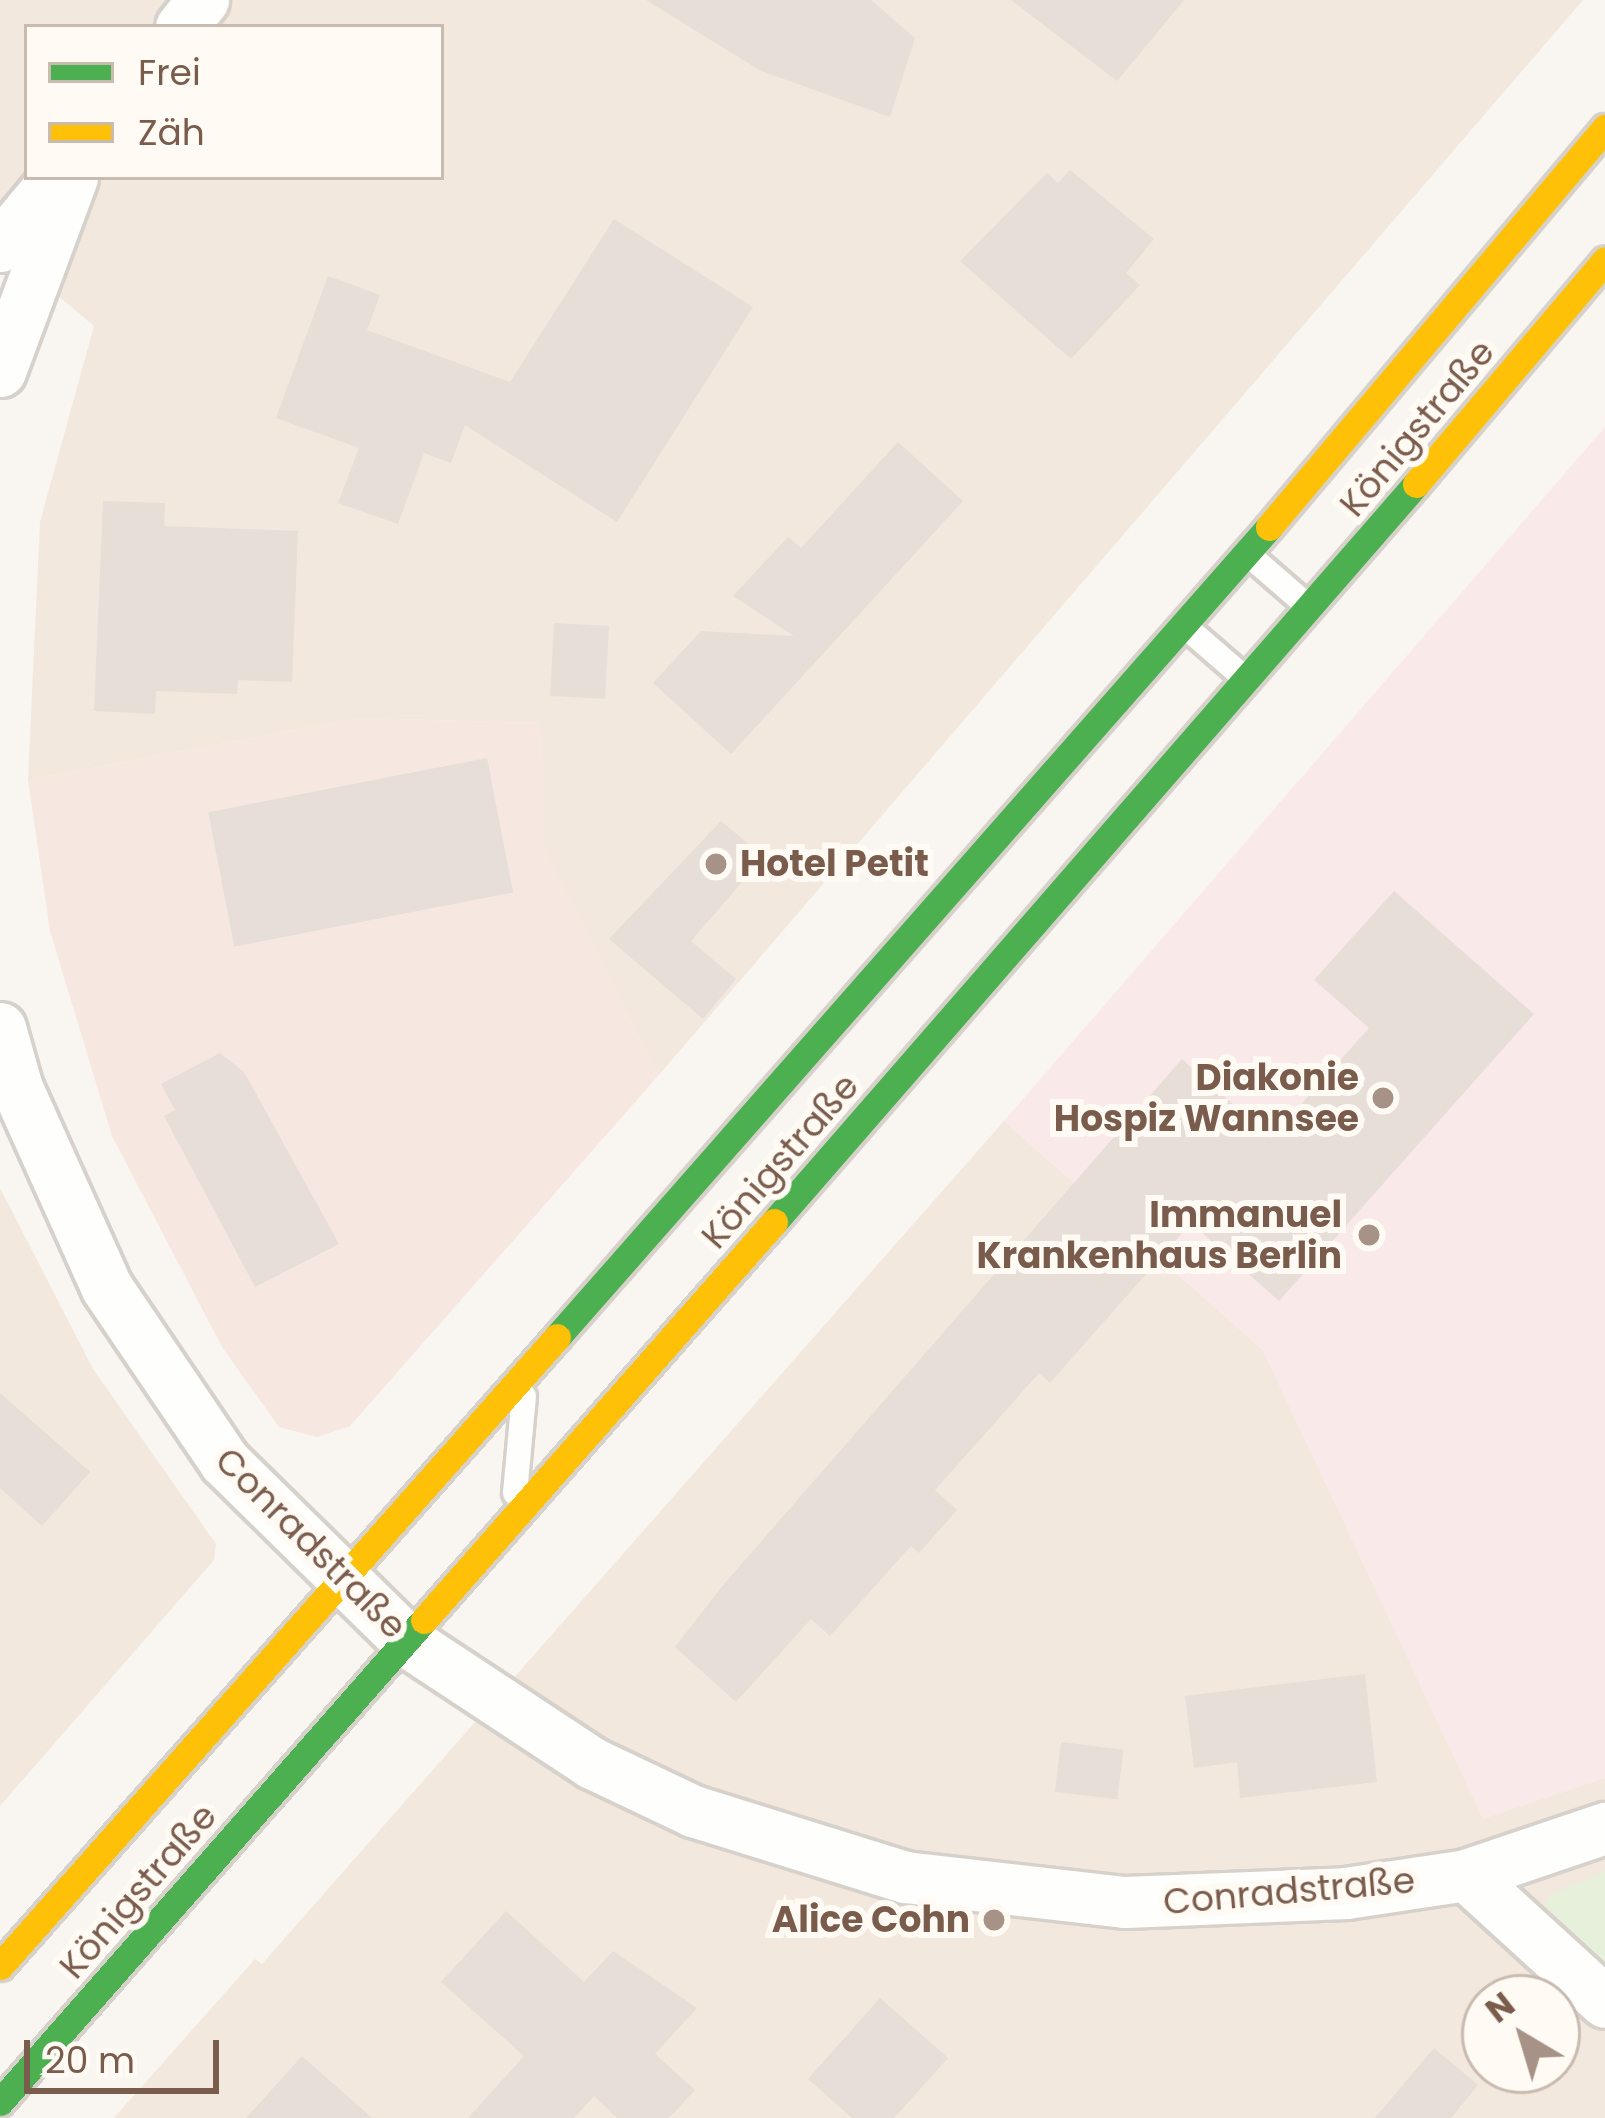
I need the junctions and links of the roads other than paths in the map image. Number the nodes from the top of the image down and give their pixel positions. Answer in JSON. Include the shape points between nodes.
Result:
{"nodes":[{"id":1,"x":203,"y":0,"type":"edge"},
{"id":2,"x":183,"y":24,"type":"edge"},
{"id":3,"x":1605,"y":128,"type":"edge"},
{"id":4,"x":55,"y":180,"type":"edge"},
{"id":5,"x":71,"y":180,"type":"edge"},
{"id":6,"x":0,"y":246,"type":"edge"},
{"id":7,"x":1605,"y":260,"type":"edge"},
{"id":8,"x":0,"y":371,"type":"edge"},
{"id":9,"x":1248,"y":555,"type":"junction"},
{"id":10,"x":1312,"y":609,"type":"junction"},
{"id":11,"x":1186,"y":626,"type":"junction"},
{"id":12,"x":1250,"y":682,"type":"junction"},
{"id":13,"x":0,"y":1028,"type":"edge"},
{"id":14,"x":527,"y":1370,"type":"junction"},
{"id":15,"x":512,"y":1519,"type":"junction"},
{"id":16,"x":339,"y":1582,"type":"junction"},
{"id":17,"x":407,"y":1641,"type":"junction"},
{"id":18,"x":1605,"y":1828,"type":"edge"},
{"id":19,"x":1466,"y":1875,"type":"junction"},
{"id":20,"x":0,"y":1966,"type":"edge"},
{"id":21,"x":1605,"y":2002,"type":"edge"},
{"id":22,"x":0,"y":2102,"type":"edge"}],
"edges":[{"from":1,"to":2,"type":"street"},
{"from":3,"to":9,"type":"main road","name":"Königstraße"},
{"from":4,"to":6,"type":"street"},
{"from":5,"to":8,"type":"street"},
{"from":7,"to":10,"type":"main road","name":"Königstraße"},
{"from":9,"to":10,"type":"lane"},
{"from":9,"to":11,"type":"main road","name":"Königstraße"},
{"from":10,"to":12,"type":"main road","name":"Königstraße"},
{"from":11,"to":12,"type":"lane"},
{"from":11,"to":14,"type":"main road","name":"Königstraße"},
{"from":12,"to":15,"type":"main road","name":"Königstraße"},
{"from":13,"to":16,"type":"street","name":"Conradstraße","via":[[17,1088],[107,1288],[225,1462]]},
{"from":14,"to":15,"type":"lane"},
{"from":14,"to":16,"type":"main road","name":"Königstraße"},
{"from":15,"to":17,"type":"main road","name":"Königstraße"},
{"from":16,"to":17,"type":"street","name":"Conradstraße"},
{"from":16,"to":20,"type":"main road","name":"Königstraße"},
{"from":17,"to":19,"type":"street","name":"Conradstraße","via":[[612,1772],[797,1849],[905,1877],[1174,1904]]},
{"from":17,"to":22,"type":"main road","name":"Königstraße"},
{"from":18,"to":19,"type":"street","name":"Conradstraße"},
{"from":19,"to":21,"type":"street","name":"Conradstraße"}]}
